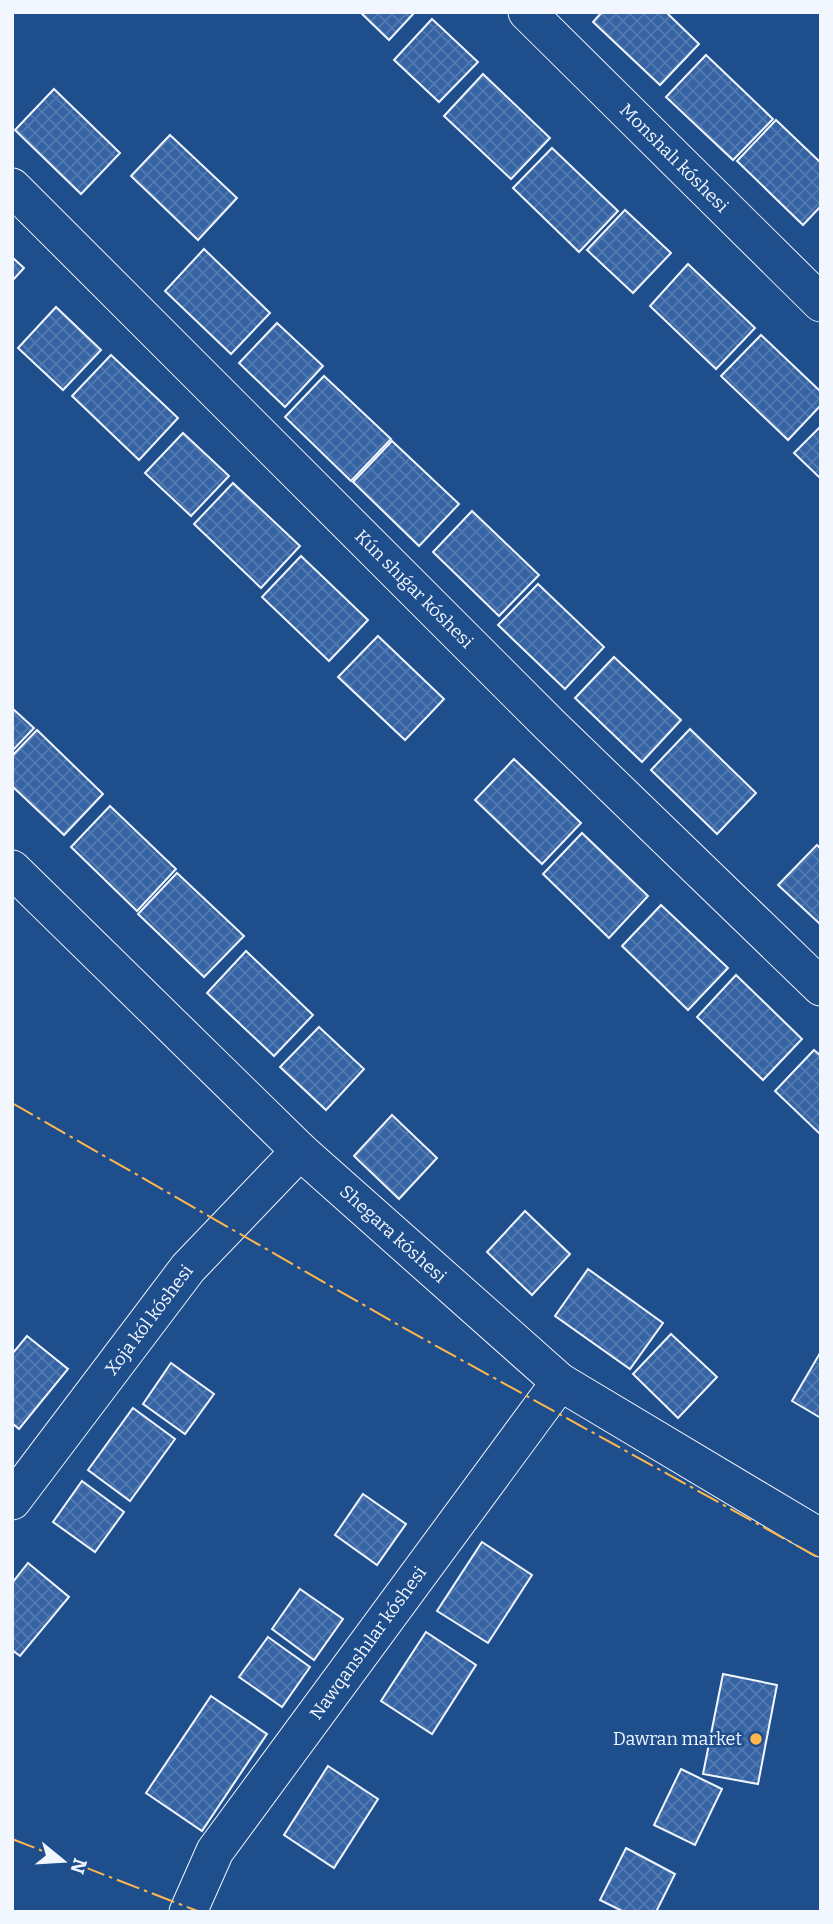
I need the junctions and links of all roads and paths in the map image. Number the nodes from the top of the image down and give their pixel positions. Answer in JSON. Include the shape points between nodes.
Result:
{"nodes":[{"id":1,"x":527,"y":12,"type":"edge"},
{"id":2,"x":12,"y":187,"type":"edge"},
{"id":3,"x":821,"y":303,"type":"edge"},
{"id":4,"x":12,"y":869,"type":"edge"},
{"id":5,"x":821,"y":987,"type":"edge"},
{"id":6,"x":300,"y":1151,"type":"junction"},
{"id":7,"x":560,"y":1382,"type":"junction"},
{"id":8,"x":12,"y":1501,"type":"edge"},
{"id":9,"x":821,"y":1538,"type":"edge"},
{"id":10,"x":188,"y":1912,"type":"edge"}],
"edges":[{"from":1,"to":3,"type":"street","name":"Monshalı kóshesi"},
{"from":2,"to":5,"type":"street","name":"Kún shıǵar kóshesi","via":[[540,715]]},
{"from":4,"to":6,"type":"street","name":"Shegara kóshesi"},
{"from":6,"to":7,"type":"street","name":"Shegara kóshesi"},
{"from":6,"to":8,"type":"street","name":"Xoja kól kóshesi","via":[[188,1268]]},
{"from":7,"to":9,"type":"street","name":"Shegara kóshesi"},
{"from":7,"to":10,"type":"street","name":"Nawqanshılar kóshesi","via":[[215,1851]]}]}
